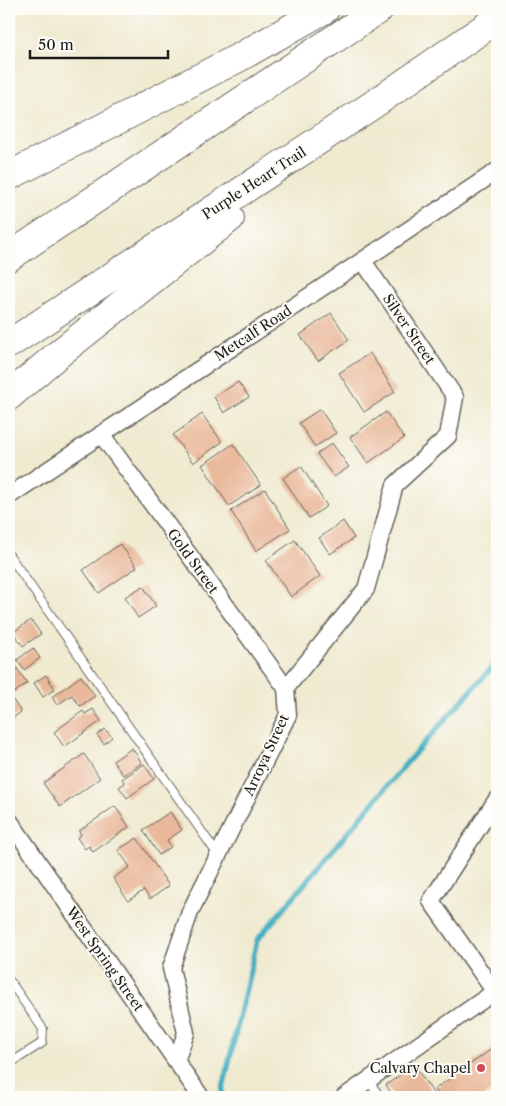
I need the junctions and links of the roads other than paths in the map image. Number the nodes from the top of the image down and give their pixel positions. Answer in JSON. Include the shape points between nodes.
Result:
{"nodes":[{"id":1,"x":325,"y":9,"type":"edge"},
{"id":2,"x":379,"y":9,"type":"edge"},
{"id":3,"x":497,"y":19,"type":"edge"},
{"id":4,"x":374,"y":104,"type":"junction"},
{"id":5,"x":497,"y":171,"type":"edge"},
{"id":6,"x":9,"y":176,"type":"edge"},
{"id":7,"x":9,"y":257,"type":"edge"},
{"id":8,"x":363,"y":260,"type":"junction"},
{"id":9,"x":9,"y":344,"type":"edge"},
{"id":10,"x":9,"y":396,"type":"edge"},
{"id":11,"x":101,"y":434,"type":"junction"},
{"id":12,"x":9,"y":496,"type":"edge"},
{"id":13,"x":9,"y":555,"type":"edge"},
{"id":14,"x":286,"y":688,"type":"junction"},
{"id":15,"x":497,"y":799,"type":"edge"},
{"id":16,"x":9,"y":820,"type":"edge"},
{"id":17,"x":218,"y":855,"type":"junction"},
{"id":18,"x":9,"y":980,"type":"edge"},
{"id":19,"x":496,"y":992,"type":"edge"},
{"id":20,"x":176,"y":1061,"type":"junction"},
{"id":21,"x":9,"y":1064,"type":"edge"},
{"id":22,"x":368,"y":1080,"type":"junction"},
{"id":23,"x":201,"y":1097,"type":"edge"},
{"id":24,"x":344,"y":1097,"type":"edge"},
{"id":25,"x":380,"y":1097,"type":"edge"}],
"edges":[{"from":1,"to":6,"type":"highway","via":[[240,57]]},
{"from":2,"to":7,"type":"highway"},
{"from":3,"to":4,"type":"highway","name":"Purple Heart Trail"},
{"from":4,"to":9,"type":"highway","name":"Purple Heart Trail"},
{"from":4,"to":10,"type":"highway"},
{"from":5,"to":8,"type":"street","name":"Metcalf Road"},
{"from":8,"to":11,"type":"street","name":"Metcalf Road"},
{"from":8,"to":14,"type":"street","name":"Silver Street","via":[[455,397],[448,436],[395,484],[366,589]]},
{"from":11,"to":12,"type":"street","name":"Metcalf Road"},
{"from":11,"to":14,"type":"street","name":"Gold Street"},
{"from":13,"to":17,"type":"lane"},
{"from":14,"to":17,"type":"street","name":"Arroya Street","via":[[288,715]]},
{"from":15,"to":19,"type":"street","via":[[432,901]]},
{"from":16,"to":20,"type":"street","name":"West Spring Street"},
{"from":17,"to":20,"type":"street","name":"Arroya Street","via":[[190,912],[171,968],[186,1033]]},
{"from":18,"to":21,"type":"lane","via":[[43,1029],[44,1037],[42,1043]]},
{"from":19,"to":22,"type":"street"},
{"from":20,"to":23,"type":"street","name":"West Spring Street"},
{"from":22,"to":24,"type":"street"},
{"from":22,"to":25,"type":"lane"}]}
